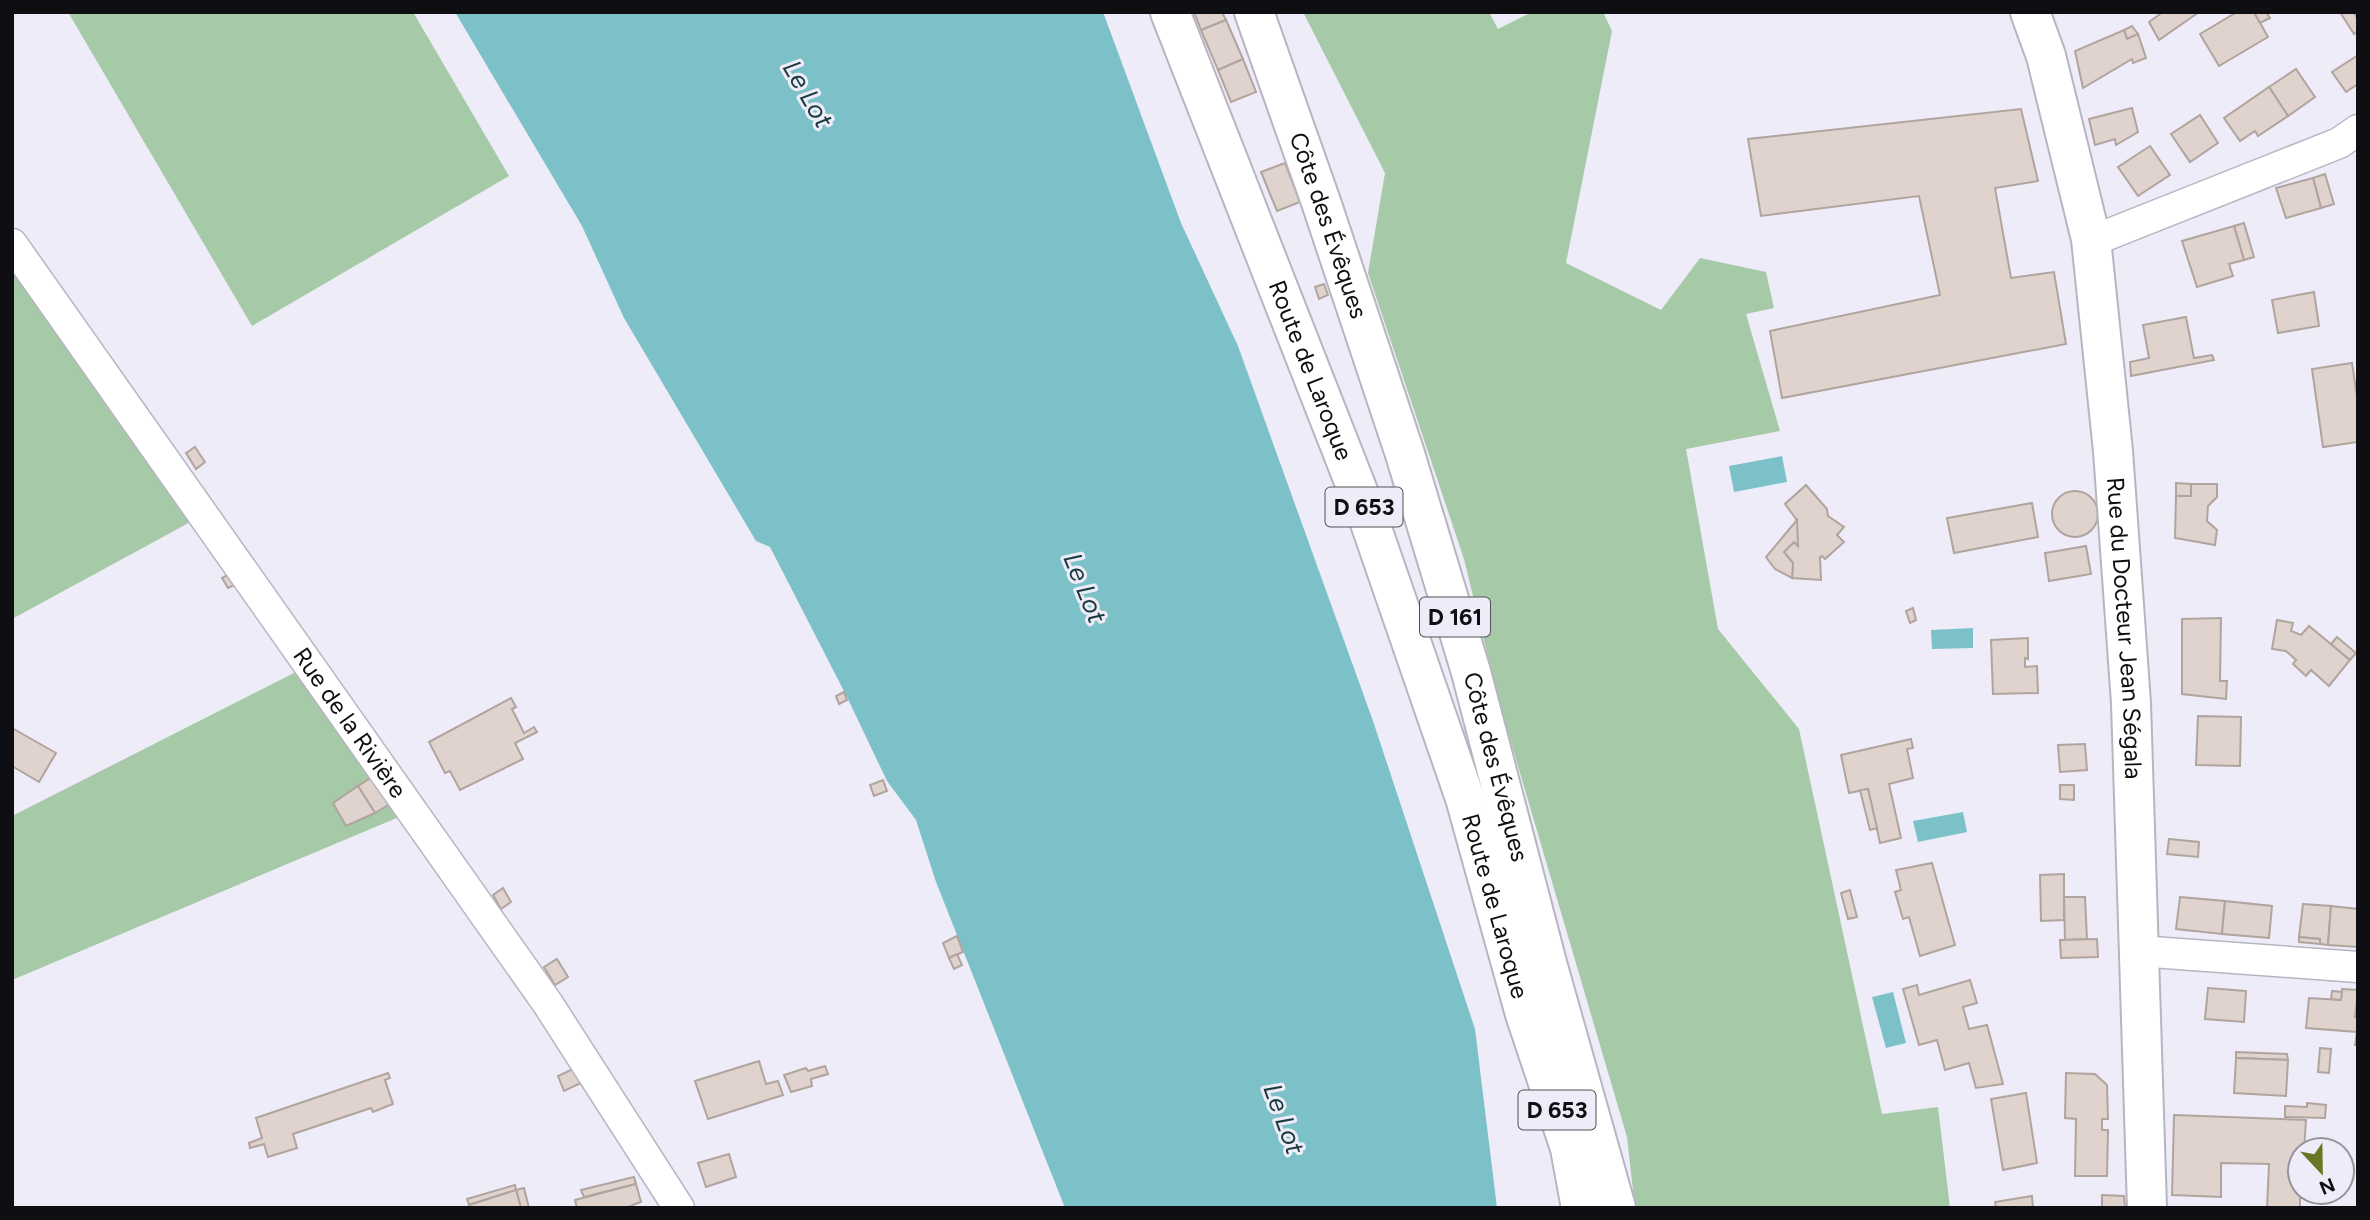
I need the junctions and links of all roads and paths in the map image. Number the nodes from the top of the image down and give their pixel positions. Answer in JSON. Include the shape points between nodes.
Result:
{"nodes":[{"id":1,"x":1170,"y":12,"type":"edge"},
{"id":2,"x":1254,"y":12,"type":"edge"},
{"id":3,"x":2030,"y":12,"type":"edge"},
{"id":4,"x":2043,"y":12,"type":"edge"},
{"id":5,"x":2046,"y":56,"type":"junction"},
{"id":6,"x":2358,"y":130,"type":"edge"},
{"id":7,"x":2091,"y":239,"type":"junction"},
{"id":8,"x":12,"y":244,"type":"edge"},
{"id":9,"x":2138,"y":951,"type":"junction"},
{"id":10,"x":2358,"y":967,"type":"edge"},
{"id":11,"x":1525,"y":1014,"type":"junction"},
{"id":12,"x":679,"y":1208,"type":"edge"},
{"id":13,"x":1556,"y":1208,"type":"edge"},
{"id":14,"x":1581,"y":1208,"type":"edge"},
{"id":15,"x":1616,"y":1208,"type":"edge"},
{"id":16,"x":2147,"y":1208,"type":"edge"}],
"edges":[{"from":1,"to":11,"type":"main road","name":"Route de Laroque","number":"D 653","via":[[1368,517],[1465,797]]},
{"from":2,"to":15,"type":"main road","name":"Côte des Évêques","number":"D 161","via":[[1396,428],[1464,647]]},
{"from":3,"to":5,"type":"main road","name":"Rue du Docteur Jean Ségala"},
{"from":4,"to":5,"type":"main road","name":"Rue du Docteur Jean Ségala"},
{"from":5,"to":7,"type":"main road","name":"Rue du Docteur Jean Ségala"},
{"from":6,"to":7,"type":"street","via":[[2339,143]]},
{"from":7,"to":9,"type":"main road","name":"Rue du Docteur Jean Ségala","via":[[2113,451],[2131,703]]},
{"from":8,"to":12,"type":"street","name":"Rue de la Rivière","via":[[548,1004]]},
{"from":9,"to":10,"type":"street"},
{"from":9,"to":16,"type":"main road","name":"Rue du Docteur Jean Ségala"},
{"from":11,"to":13,"type":"main road","name":"Route de Laroque","number":"D 653"},
{"from":11,"to":14,"type":"main road","name":"Route de Laroque","number":"D 653","via":[[1570,1148]]}]}
